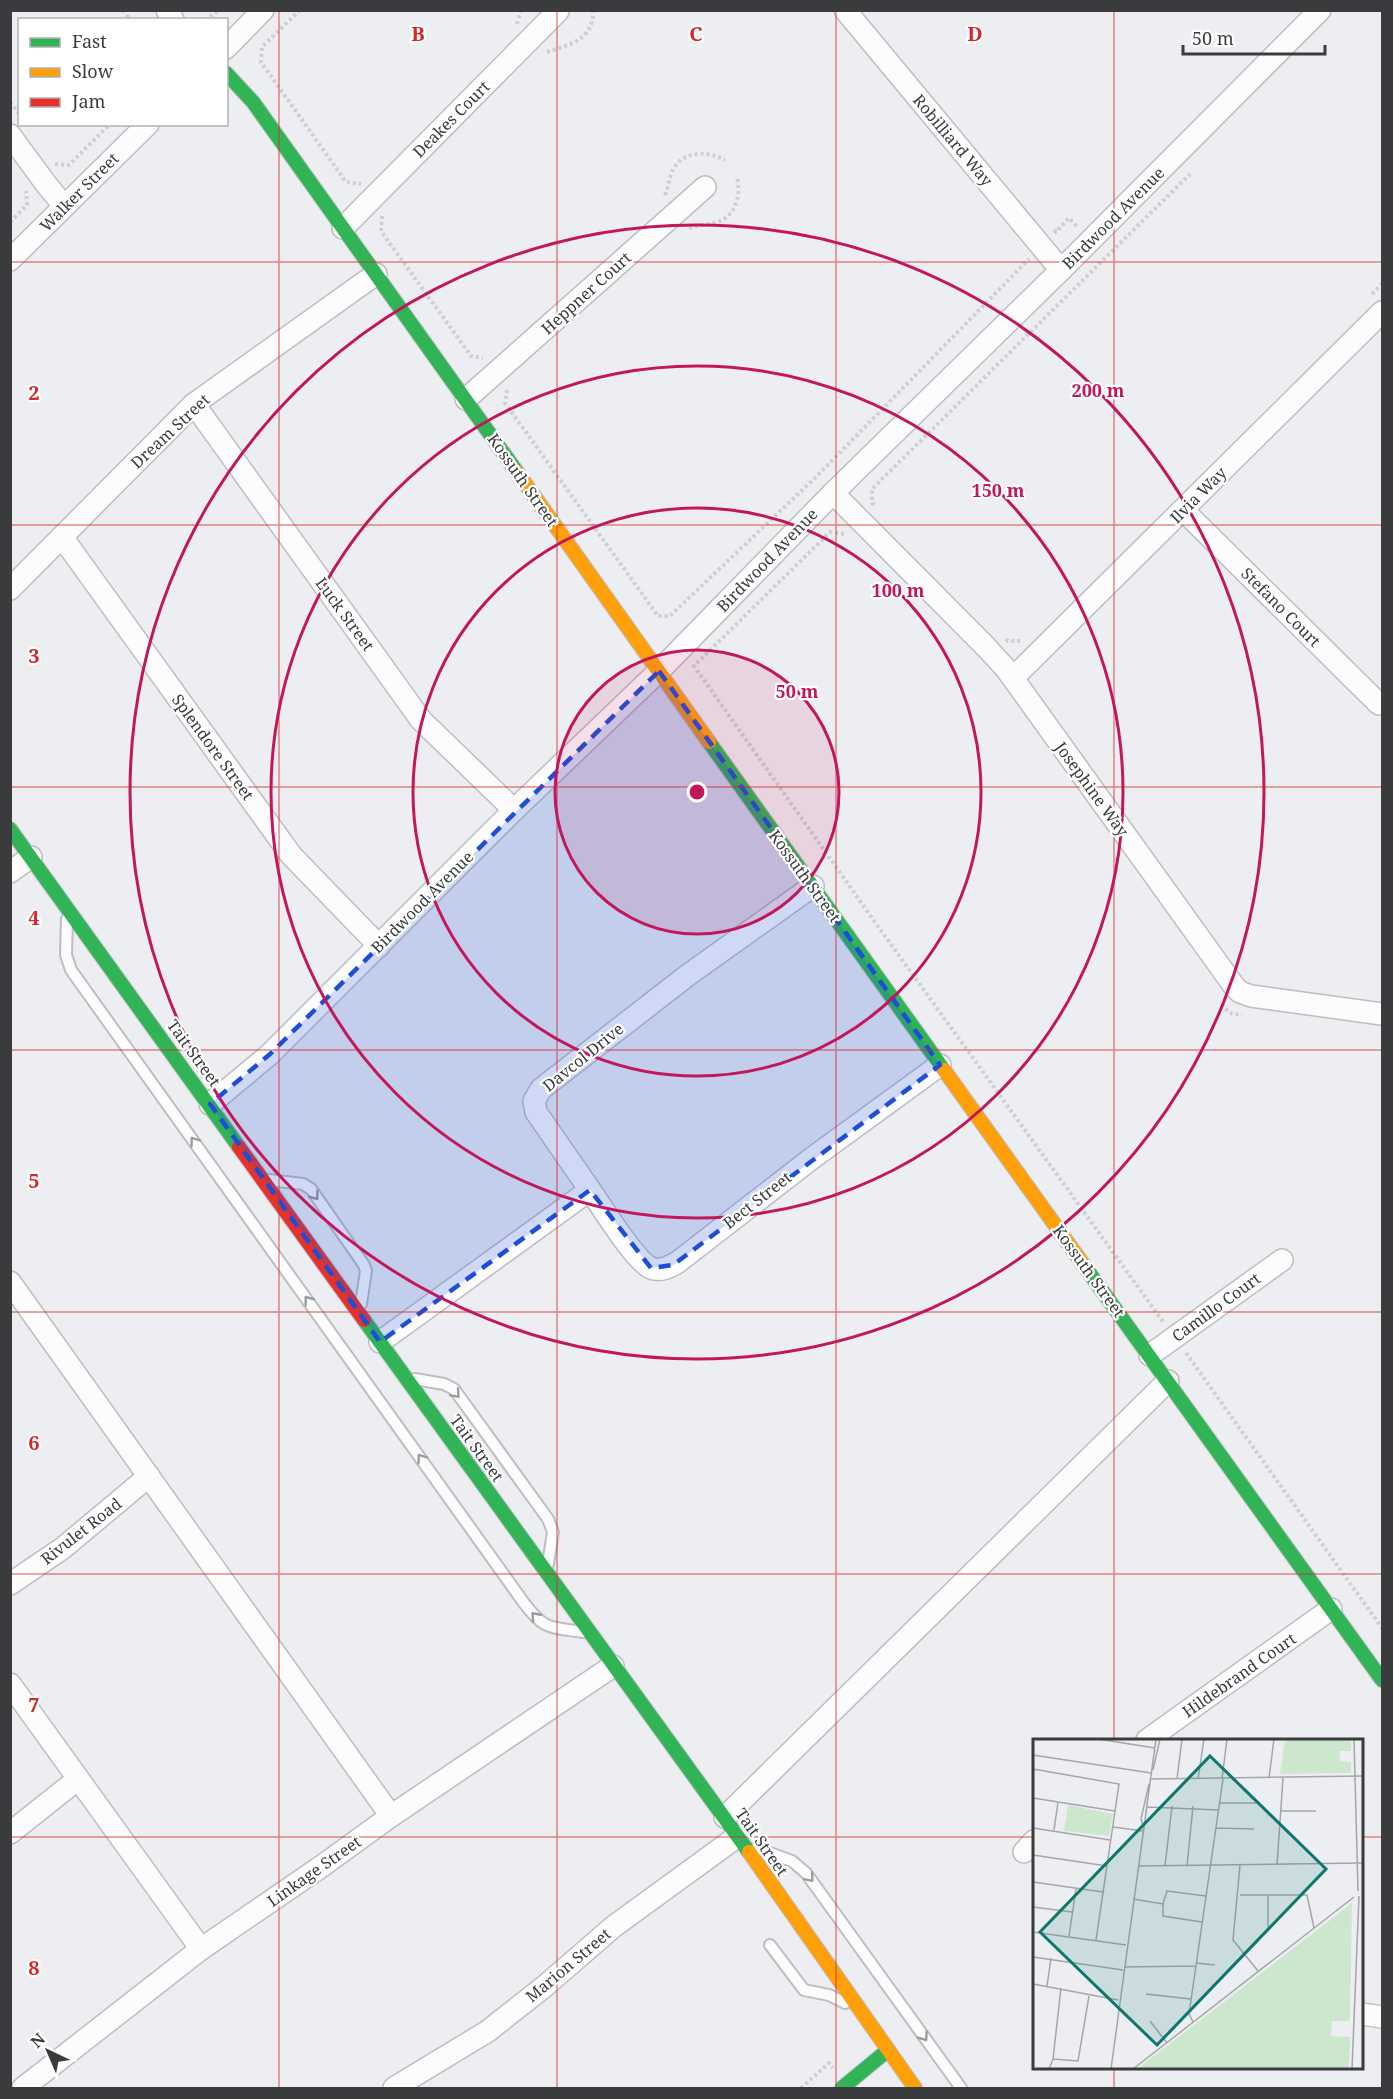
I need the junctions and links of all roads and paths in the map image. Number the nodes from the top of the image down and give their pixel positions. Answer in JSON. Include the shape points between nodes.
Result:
{"nodes":[{"id":1,"x":264,"y":10,"type":"edge"},
{"id":2,"x":300,"y":10,"type":"edge"},
{"id":3,"x":593,"y":10,"type":"edge"},
{"id":4,"x":845,"y":10,"type":"edge"},
{"id":5,"x":1320,"y":10,"type":"edge"},
{"id":6,"x":558,"y":11,"type":"edge"},
{"id":7,"x":228,"y":46,"type":"edge"},
{"id":8,"x":543,"y":54,"type":"dead end"},
{"id":9,"x":228,"y":75,"type":"edge"},
{"id":10,"x":108,"y":126,"type":"edge"},
{"id":11,"x":146,"y":126,"type":"edge"},
{"id":12,"x":10,"y":135,"type":"edge"},
{"id":13,"x":55,"y":164,"type":"dead end"},
{"id":14,"x":1190,"y":174,"type":"dead end"},
{"id":15,"x":737,"y":177,"type":"dead end"},
{"id":16,"x":346,"y":182,"type":"dead end"},
{"id":17,"x":705,"y":187,"type":"dead end"},
{"id":18,"x":64,"y":206,"type":"junction"},
{"id":19,"x":382,"y":215,"type":"dead end"},
{"id":20,"x":343,"y":228,"type":"junction"},
{"id":21,"x":685,"y":230,"type":"dead end"},
{"id":22,"x":1049,"y":239,"type":"junction"},
{"id":23,"x":10,"y":260,"type":"edge"},
{"id":24,"x":1061,"y":270,"type":"junction"},
{"id":25,"x":376,"y":274,"type":"junction"},
{"id":26,"x":1383,"y":312,"type":"edge"},
{"id":27,"x":471,"y":356,"type":"dead end"},
{"id":28,"x":507,"y":389,"type":"dead end"},
{"id":29,"x":466,"y":399,"type":"junction"},
{"id":30,"x":194,"y":404,"type":"junction"},
{"id":31,"x":833,"y":493,"type":"junction"},
{"id":32,"x":1183,"y":510,"type":"junction"},
{"id":33,"x":862,"y":522,"type":"junction"},
{"id":34,"x":62,"y":537,"type":"junction"},
{"id":35,"x":10,"y":589,"type":"edge"},
{"id":36,"x":1023,"y":641,"type":"dead end"},
{"id":37,"x":986,"y":647,"type":"junction"},
{"id":38,"x":659,"y":671,"type":"junction"},
{"id":39,"x":1013,"y":678,"type":"junction"},
{"id":40,"x":1379,"y":704,"type":"dead end"},
{"id":41,"x":514,"y":810,"type":"junction"},
{"id":42,"x":10,"y":829,"type":"edge"},
{"id":43,"x":31,"y":857,"type":"junction"},
{"id":44,"x":10,"y":872,"type":"edge"},
{"id":45,"x":813,"y":886,"type":"junction"},
{"id":46,"x":68,"y":908,"type":"junction"},
{"id":47,"x":379,"y":946,"type":"junction"},
{"id":48,"x":1383,"y":1014,"type":"edge"},
{"id":49,"x":940,"y":1065,"type":"junction"},
{"id":50,"x":210,"y":1104,"type":"junction"},
{"id":51,"x":263,"y":1178,"type":"junction"},
{"id":52,"x":590,"y":1190,"type":"junction"},
{"id":53,"x":1282,"y":1260,"type":"dead end"},
{"id":54,"x":13,"y":1290,"type":"edge"},
{"id":55,"x":361,"y":1316,"type":"junction"},
{"id":56,"x":1174,"y":1338,"type":"junction"},
{"id":57,"x":380,"y":1342,"type":"junction"},
{"id":58,"x":1150,"y":1355,"type":"junction"},
{"id":59,"x":403,"y":1374,"type":"junction"},
{"id":60,"x":1168,"y":1381,"type":"junction"},
{"id":61,"x":149,"y":1476,"type":"junction"},
{"id":62,"x":549,"y":1578,"type":"junction"},
{"id":63,"x":10,"y":1584,"type":"edge"},
{"id":64,"x":1331,"y":1609,"type":"junction"},
{"id":65,"x":1383,"y":1628,"type":"edge"},
{"id":66,"x":589,"y":1634,"type":"junction"},
{"id":67,"x":613,"y":1666,"type":"junction"},
{"id":68,"x":1383,"y":1680,"type":"edge"},
{"id":69,"x":10,"y":1684,"type":"edge"},
{"id":70,"x":1148,"y":1739,"type":"edge"},
{"id":71,"x":78,"y":1779,"type":"junction"},
{"id":72,"x":391,"y":1816,"type":"junction"},
{"id":73,"x":725,"y":1817,"type":"junction"},
{"id":74,"x":10,"y":1833,"type":"edge"},
{"id":75,"x":740,"y":1839,"type":"junction"},
{"id":76,"x":770,"y":1945,"type":"dead end"},
{"id":77,"x":201,"y":1949,"type":"junction"},
{"id":78,"x":861,"y":2011,"type":"junction"},
{"id":79,"x":1363,"y":2014,"type":"edge"},
{"id":80,"x":1383,"y":2017,"type":"edge"},
{"id":81,"x":888,"y":2050,"type":"junction"},
{"id":82,"x":829,"y":2063,"type":"dead end"},
{"id":83,"x":23,"y":2088,"type":"edge"},
{"id":84,"x":394,"y":2088,"type":"edge"},
{"id":85,"x":801,"y":2088,"type":"edge"},
{"id":86,"x":842,"y":2088,"type":"edge"},
{"id":87,"x":915,"y":2088,"type":"edge"},
{"id":88,"x":961,"y":2088,"type":"edge"}],
"edges":[{"from":1,"to":7,"type":"street"},
{"from":2,"to":16,"type":"path","via":[[262,47],[261,62]]},
{"from":3,"to":8,"type":"path","via":[[589,27],[580,40]]},
{"from":4,"to":22,"type":"street","name":"Robilliard Way"},
{"from":5,"to":24,"type":"street","name":"Birdwood Avenue"},
{"from":6,"to":20,"type":"street","name":"Deakes Court"},
{"from":9,"to":20,"type":"street","name":"Kossuth Street","via":[[253,102]]},
{"from":10,"to":13,"type":"path","via":[[69,165]]},
{"from":11,"to":18,"type":"street","name":"Walker Street"},
{"from":12,"to":18,"type":"street"},
{"from":14,"to":33,"type":"path","via":[[872,489],[876,508]]},
{"from":15,"to":21,"type":"path","via":[[739,193],[731,212],[716,222]]},
{"from":17,"to":29,"type":"street","name":"Heppner Court"},
{"from":18,"to":23,"type":"street","name":"Walker Street"},
{"from":19,"to":27,"type":"path","via":[[381,231]]},
{"from":20,"to":25,"type":"street","name":"Kossuth Street"},
{"from":22,"to":24,"type":"street","name":"Robilliard Way"},
{"from":22,"to":28,"type":"path","via":[[817,476],[670,616],[658,616],[637,587],[505,403]]},
{"from":24,"to":31,"type":"street","name":"Birdwood Avenue"},
{"from":25,"to":29,"type":"street","name":"Kossuth Street"},
{"from":25,"to":30,"type":"street","name":"Dream Street"},
{"from":26,"to":32,"type":"street","name":"Ilvia Way"},
{"from":29,"to":38,"type":"street","name":"Kossuth Street"},
{"from":30,"to":34,"type":"street","name":"Dream Street"},
{"from":30,"to":41,"type":"street","name":"Luck Street","via":[[421,720]]},
{"from":31,"to":33,"type":"street","name":"Josephine Way"},
{"from":31,"to":38,"type":"street","name":"Birdwood Avenue"},
{"from":32,"to":39,"type":"street","name":"Ilvia Way"},
{"from":32,"to":40,"type":"street","name":"Stefano Court"},
{"from":33,"to":37,"type":"street","name":"Josephine Way"},
{"from":33,"to":56,"type":"path","via":[[848,537],[830,532],[694,666]]},
{"from":34,"to":35,"type":"street","name":"Dream Street"},
{"from":34,"to":47,"type":"street","name":"Splendore Street","via":[[291,855]]},
{"from":36,"to":37,"type":"path","via":[[1008,642],[1000,633]]},
{"from":37,"to":39,"type":"street","name":"Josephine Way"},
{"from":38,"to":41,"type":"street","name":"Birdwood Avenue"},
{"from":38,"to":45,"type":"street","name":"Kossuth Street"},
{"from":39,"to":48,"type":"street","name":"Josephine Way","via":[[1234,987],[1251,996]]},
{"from":41,"to":47,"type":"street","name":"Birdwood Avenue"},
{"from":42,"to":43,"type":"street","name":"Tait Street"},
{"from":43,"to":44,"type":"street"},
{"from":43,"to":46,"type":"street","name":"Tait Street"},
{"from":45,"to":49,"type":"street","name":"Kossuth Street"},
{"from":45,"to":52,"type":"street","name":"Davcol Drive","via":[[679,982],[538,1094],[534,1104],[539,1118]]},
{"from":46,"to":50,"type":"street","name":"Tait Street"},
{"from":66,"to":46,"type":"lane","one_way":true,"via":[[544,1625],[524,1603],[71,970],[66,947]]},
{"from":47,"to":50,"type":"street","name":"Birdwood Avenue","via":[[270,1055]]},
{"from":49,"to":52,"type":"street","name":"Bect Street","via":[[678,1262],[663,1269],[651,1268],[639,1258]]},
{"from":49,"to":58,"type":"street","name":"Kossuth Street"},
{"from":50,"to":51,"type":"street","name":"Tait Street"},
{"from":51,"to":55,"type":"street","name":"Tait Street"},
{"from":51,"to":55,"type":"lane","one_way":true,"via":[[309,1188],[361,1259],[366,1270]]},
{"from":52,"to":57,"type":"street"},
{"from":53,"to":56,"type":"street","name":"Camillo Court"},
{"from":54,"to":61,"type":"street"},
{"from":55,"to":57,"type":"street","name":"Tait Street"},
{"from":56,"to":58,"type":"street","name":"Camillo Court"},
{"from":56,"to":65,"type":"path"},
{"from":57,"to":59,"type":"street","name":"Tait Street"},
{"from":58,"to":60,"type":"street","name":"Kossuth Street"},
{"from":59,"to":62,"type":"street","name":"Tait Street"},
{"from":59,"to":62,"type":"lane","one_way":true,"via":[[454,1389],[534,1500],[553,1530]]},
{"from":60,"to":64,"type":"street","name":"Kossuth Street"},
{"from":60,"to":73,"type":"street"},
{"from":61,"to":63,"type":"street","name":"Rivulet Road","via":[[63,1548]]},
{"from":61,"to":72,"type":"street"},
{"from":62,"to":66,"type":"street","name":"Tait Street"},
{"from":64,"to":68,"type":"street","name":"Kossuth Street"},
{"from":64,"to":70,"type":"street","name":"Hildebrand Court"},
{"from":66,"to":67,"type":"street","name":"Tait Street"},
{"from":67,"to":72,"type":"street","name":"Linkage Street"},
{"from":67,"to":73,"type":"street","name":"Tait Street"},
{"from":69,"to":71,"type":"street"},
{"from":71,"to":74,"type":"street"},
{"from":71,"to":77,"type":"street"},
{"from":72,"to":77,"type":"street","name":"Linkage Street"},
{"from":73,"to":75,"type":"street","name":"Tait Street"},
{"from":75,"to":78,"type":"street","name":"Tait Street"},
{"from":75,"to":84,"type":"street","name":"Marion Street","via":[[613,1927],[488,2031]]},
{"from":75,"to":88,"type":"lane","one_way":true,"via":[[774,1856],[792,1860],[806,1873]]},
{"from":76,"to":78,"type":"lane","via":[[804,1990],[829,1995]]},
{"from":77,"to":83,"type":"street","name":"Linkage Street"},
{"from":78,"to":81,"type":"street","name":"Tait Street"},
{"from":79,"to":80,"type":"street"},
{"from":81,"to":86,"type":"street"},
{"from":81,"to":87,"type":"street","name":"Tait Street"},
{"from":82,"to":85,"type":"path"}]}
